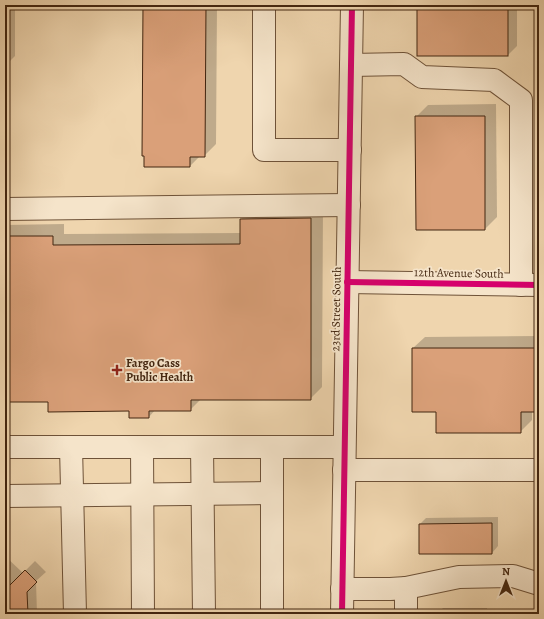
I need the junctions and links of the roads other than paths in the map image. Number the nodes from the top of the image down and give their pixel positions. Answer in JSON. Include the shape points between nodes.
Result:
{"nodes":[{"id":1,"x":264,"y":5,"type":"edge"},
{"id":2,"x":352,"y":5,"type":"edge"},
{"id":3,"x":351,"y":65,"type":"junction"},
{"id":4,"x":350,"y":150,"type":"junction"},
{"id":5,"x":349,"y":205,"type":"junction"},
{"id":6,"x":5,"y":209,"type":"edge"},
{"id":7,"x":347,"y":282,"type":"junction"},
{"id":8,"x":530,"y":285,"type":"edge"},
{"id":9,"x":5,"y":447,"type":"edge"},
{"id":10,"x":71,"y":447,"type":"junction"},
{"id":11,"x":142,"y":447,"type":"junction"},
{"id":12,"x":202,"y":447,"type":"junction"},
{"id":13,"x":272,"y":447,"type":"junction"},
{"id":14,"x":344,"y":447,"type":"junction"},
{"id":15,"x":344,"y":470,"type":"junction"},
{"id":16,"x":533,"y":470,"type":"dead end"},
{"id":17,"x":203,"y":493,"type":"junction"},
{"id":18,"x":272,"y":493,"type":"junction"},
{"id":19,"x":142,"y":494,"type":"junction"},
{"id":20,"x":72,"y":495,"type":"junction"},
{"id":21,"x":5,"y":496,"type":"edge"},
{"id":22,"x":539,"y":584,"type":"edge"},
{"id":23,"x":406,"y":588,"type":"junction"},
{"id":24,"x":342,"y":589,"type":"junction"},
{"id":25,"x":75,"y":614,"type":"edge"},
{"id":26,"x":143,"y":614,"type":"edge"},
{"id":27,"x":204,"y":614,"type":"edge"},
{"id":28,"x":272,"y":614,"type":"edge"},
{"id":29,"x":342,"y":614,"type":"edge"},
{"id":30,"x":406,"y":614,"type":"edge"}],
"edges":[{"from":1,"to":4,"type":"street","via":[[264,150]]},
{"from":2,"to":3,"type":"street","name":"23rd Street South"},
{"from":3,"to":4,"type":"street","name":"23rd Street South"},
{"from":3,"to":8,"type":"street","via":[[404,64],[422,77],[494,80],[521,100]]},
{"from":4,"to":5,"type":"street","name":"23rd Street South"},
{"from":5,"to":6,"type":"street"},
{"from":5,"to":7,"type":"street","name":"23rd Street South"},
{"from":7,"to":8,"type":"street","name":"12th Avenue South"},
{"from":7,"to":14,"type":"street","name":"23rd Street South"},
{"from":9,"to":10,"type":"street"},
{"from":10,"to":11,"type":"street"},
{"from":10,"to":20,"type":"street"},
{"from":11,"to":12,"type":"street"},
{"from":11,"to":19,"type":"street"},
{"from":12,"to":13,"type":"street"},
{"from":12,"to":17,"type":"street"},
{"from":13,"to":14,"type":"street"},
{"from":13,"to":18,"type":"street"},
{"from":14,"to":15,"type":"street","name":"23rd Street South"},
{"from":15,"to":16,"type":"street"},
{"from":15,"to":24,"type":"street","name":"23rd Street South"},
{"from":17,"to":18,"type":"street"},
{"from":17,"to":19,"type":"street"},
{"from":17,"to":27,"type":"street"},
{"from":18,"to":28,"type":"street"},
{"from":19,"to":20,"type":"street"},
{"from":19,"to":26,"type":"street"},
{"from":20,"to":21,"type":"street"},
{"from":20,"to":25,"type":"street"},
{"from":22,"to":23,"type":"street","via":[[513,576],[459,577]]},
{"from":23,"to":24,"type":"street"},
{"from":23,"to":30,"type":"street"},
{"from":24,"to":29,"type":"street","name":"23rd Street South"}]}
